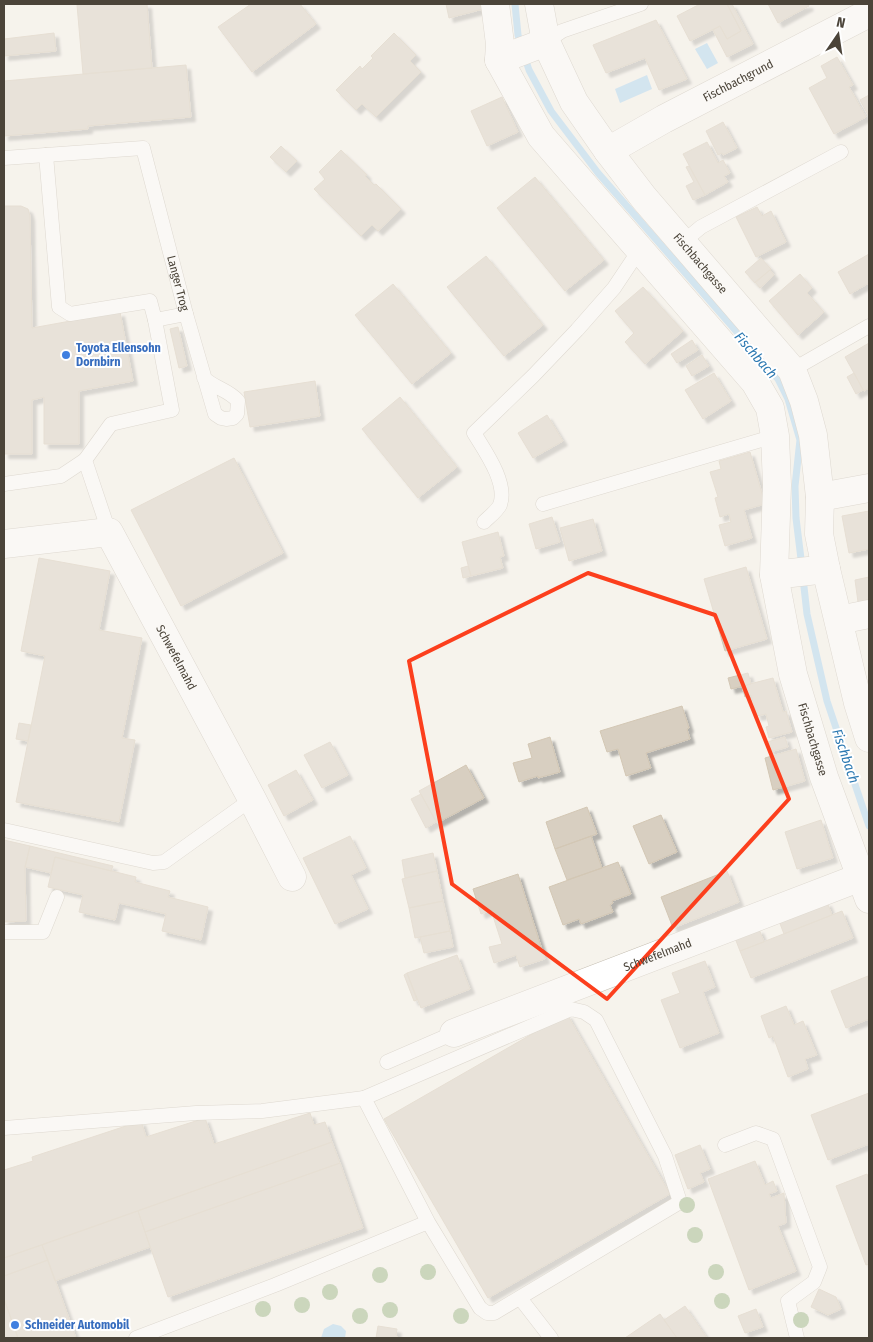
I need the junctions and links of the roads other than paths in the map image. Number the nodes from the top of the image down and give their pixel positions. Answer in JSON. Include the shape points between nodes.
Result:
{"nodes":[{"id":1,"x":496,"y":4,"type":"edge"},
{"id":2,"x":539,"y":4,"type":"edge"},
{"id":3,"x":640,"y":4,"type":"edge"},
{"id":4,"x":869,"y":13,"type":"edge"},
{"id":5,"x":541,"y":43,"type":"junction"},
{"id":6,"x":504,"y":58,"type":"junction"},
{"id":7,"x":608,"y":151,"type":"junction"},
{"id":8,"x":841,"y":152,"type":"dead end"},
{"id":9,"x":46,"y":155,"type":"junction"},
{"id":10,"x":4,"y":158,"type":"edge"},
{"id":11,"x":683,"y":242,"type":"junction"},
{"id":12,"x":640,"y":249,"type":"junction"},
{"id":13,"x":186,"y":314,"type":"junction"},
{"id":14,"x":155,"y":320,"type":"junction"},
{"id":15,"x":869,"y":326,"type":"edge"},
{"id":16,"x":792,"y":370,"type":"junction"},
{"id":17,"x":204,"y":378,"type":"dead end"},
{"id":18,"x":775,"y":436,"type":"junction"},
{"id":19,"x":85,"y":460,"type":"junction"},
{"id":20,"x":4,"y":484,"type":"edge"},
{"id":21,"x":869,"y":488,"type":"edge"},
{"id":22,"x":820,"y":497,"type":"junction"},
{"id":23,"x":543,"y":504,"type":"dead end"},
{"id":24,"x":484,"y":522,"type":"dead end"},
{"id":25,"x":109,"y":532,"type":"junction"},
{"id":26,"x":4,"y":544,"type":"edge"},
{"id":27,"x":819,"y":570,"type":"junction"},
{"id":28,"x":779,"y":574,"type":"junction"},
{"id":29,"x":869,"y":614,"type":"edge"},
{"id":30,"x":839,"y":620,"type":"junction"},
{"id":31,"x":869,"y":738,"type":"edge"},
{"id":32,"x":252,"y":799,"type":"junction"},
{"id":33,"x":4,"y":830,"type":"edge"},
{"id":34,"x":292,"y":877,"type":"dead end"},
{"id":35,"x":865,"y":888,"type":"edge"},
{"id":36,"x":57,"y":897,"type":"dead end"},
{"id":37,"x":4,"y":932,"type":"edge"},
{"id":38,"x":454,"y":1034,"type":"joint"},
{"id":39,"x":387,"y":1062,"type":"dead end"},
{"id":40,"x":364,"y":1098,"type":"junction"},
{"id":41,"x":4,"y":1128,"type":"edge"},
{"id":42,"x":725,"y":1145,"type":"dead end"},
{"id":43,"x":428,"y":1222,"type":"junction"},
{"id":44,"x":520,"y":1298,"type":"junction"},
{"id":45,"x":136,"y":1338,"type":"edge"},
{"id":46,"x":551,"y":1338,"type":"edge"},
{"id":47,"x":797,"y":1338,"type":"edge"}],
"edges":[{"from":1,"to":6,"type":"street","name":"Fischbachgasse"},
{"from":2,"to":5,"type":"street","name":"Fischbachgasse"},
{"from":3,"to":5,"type":"lane","via":[[562,31]]},
{"from":4,"to":7,"type":"street","name":"Fischbachgrund"},
{"from":5,"to":6,"type":"street"},
{"from":5,"to":7,"type":"street","name":"Fischbachgasse","via":[[574,102]]},
{"from":6,"to":12,"type":"street","name":"Fischbachgasse","via":[[541,136]]},
{"from":7,"to":11,"type":"street","name":"Fischbachgasse"},
{"from":8,"to":11,"type":"lane","via":[[701,227]]},
{"from":9,"to":10,"type":"lane","name":"Langer Trog"},
{"from":9,"to":13,"type":"lane","name":"Langer Trog","via":[[142,148]]},
{"from":9,"to":14,"type":"lane","via":[[59,307],[70,314],[150,301]]},
{"from":11,"to":16,"type":"street","name":"Fischbachgasse"},
{"from":12,"to":18,"type":"street","name":"Fischbachgasse","via":[[755,382],[770,408]]},
{"from":12,"to":24,"type":"lane","via":[[614,288],[577,330],[474,433],[493,465],[502,496],[500,506]]},
{"from":13,"to":14,"type":"lane","name":"Langer Trog"},
{"from":13,"to":17,"type":"lane"},
{"from":14,"to":19,"type":"lane","via":[[172,410],[111,424]]},
{"from":15,"to":16,"type":"lane"},
{"from":16,"to":22,"type":"street","name":"Fischbachgasse","via":[[813,435]]},
{"from":18,"to":23,"type":"lane"},
{"from":18,"to":28,"type":"street","name":"Fischbachgasse"},
{"from":19,"to":20,"type":"lane","via":[[62,476]]},
{"from":19,"to":25,"type":"lane"},
{"from":21,"to":22,"type":"street"},
{"from":22,"to":27,"type":"street","name":"Fischbachgasse"},
{"from":25,"to":26,"type":"street"},
{"from":25,"to":32,"type":"street","name":"Schwefelmahd"},
{"from":27,"to":28,"type":"street"},
{"from":27,"to":30,"type":"street","name":"Fischbachgasse"},
{"from":28,"to":35,"type":"street","name":"Fischbachgasse","via":[[793,674],[824,777]]},
{"from":29,"to":30,"type":"street"},
{"from":30,"to":31,"type":"street","name":"Fischbachgasse"},
{"from":32,"to":33,"type":"lane","via":[[164,862],[153,863]]},
{"from":32,"to":34,"type":"street","name":"Schwefelmahd"},
{"from":35,"to":38,"type":"street","name":"Schwefelmahd"},
{"from":36,"to":37,"type":"lane","via":[[43,932]]},
{"from":38,"to":39,"type":"lane"},
{"from":40,"to":41,"type":"lane","via":[[262,1111]]},
{"from":40,"to":43,"type":"lane"},
{"from":40,"to":44,"type":"lane","via":[[571,1010],[584,1012],[596,1020],[665,1156],[680,1202]]},
{"from":42,"to":47,"type":"lane","via":[[756,1133],[772,1139],[810,1240],[820,1267],[814,1282],[788,1301]]},
{"from":43,"to":44,"type":"lane","via":[[480,1308],[494,1313]]},
{"from":43,"to":45,"type":"lane"},
{"from":44,"to":46,"type":"lane"}]}
